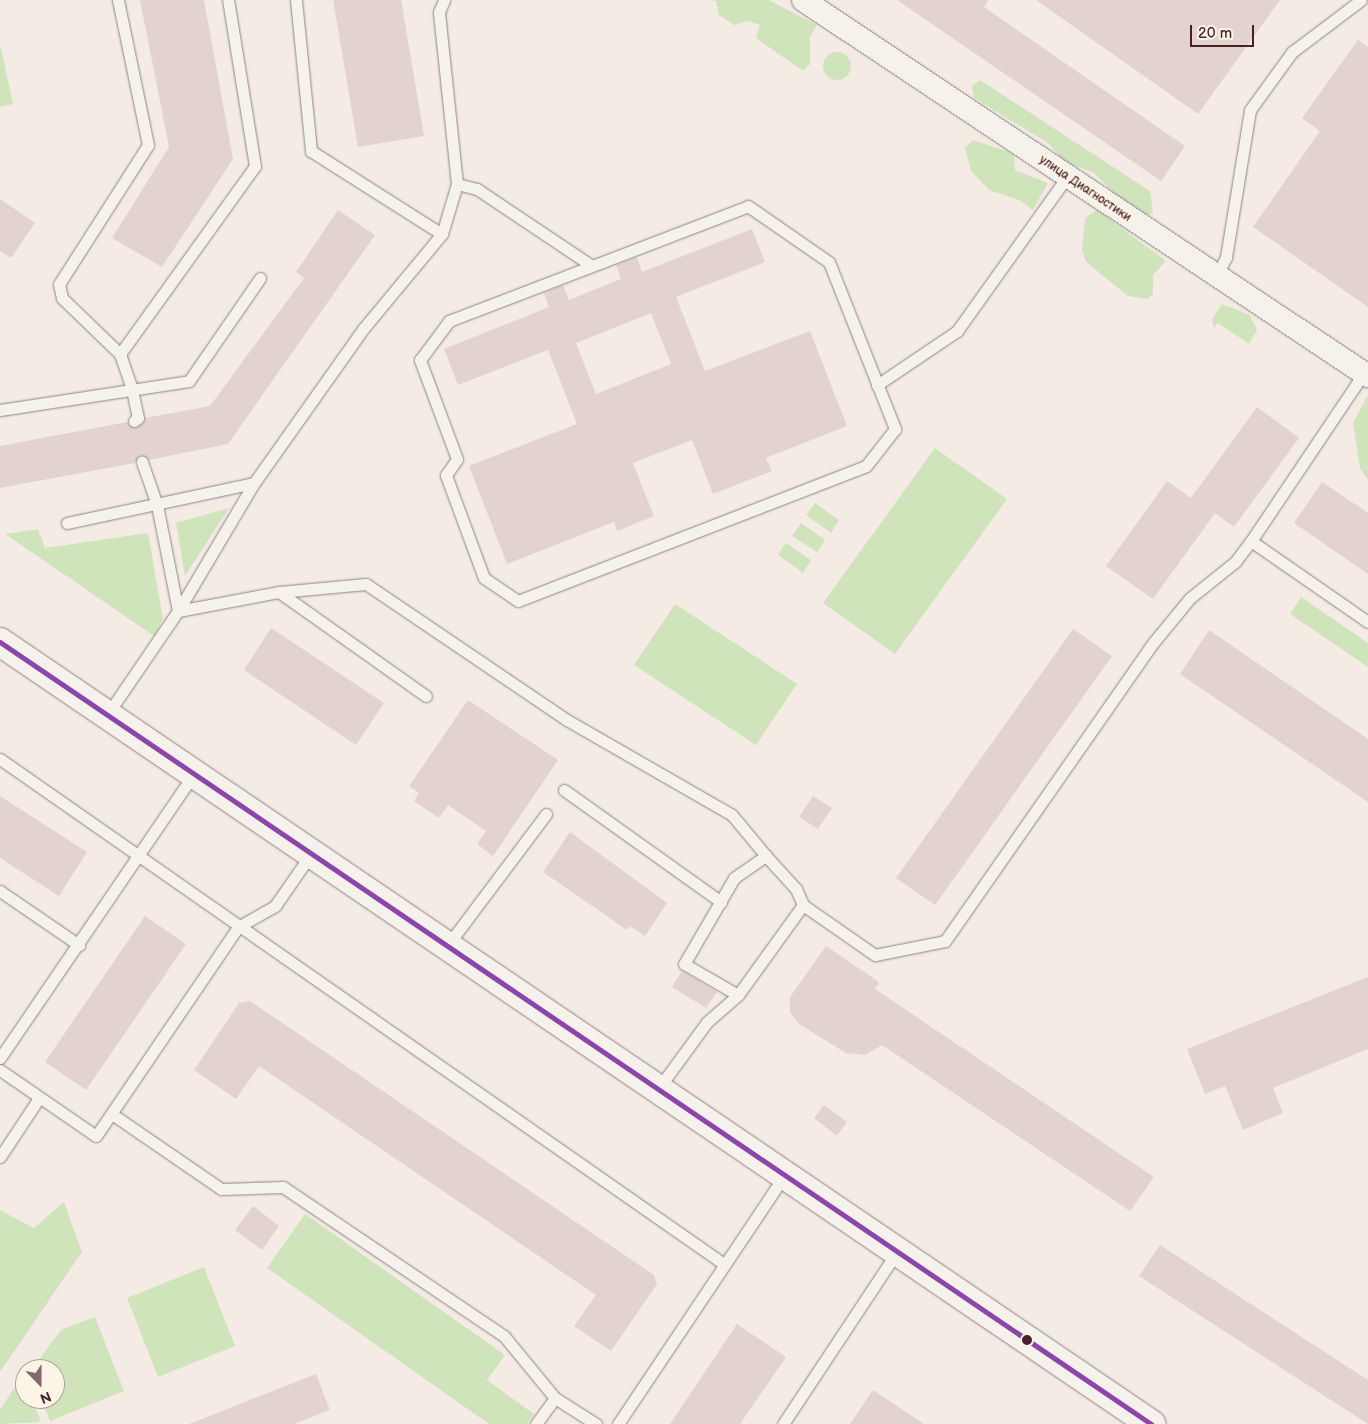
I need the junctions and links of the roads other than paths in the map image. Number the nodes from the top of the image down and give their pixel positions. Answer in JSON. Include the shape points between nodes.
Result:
{"nodes":[{"id":1,"x":118,"y":0,"type":"edge"},
{"id":2,"x":228,"y":0,"type":"edge"},
{"id":3,"x":296,"y":0,"type":"edge"},
{"id":4,"x":444,"y":0,"type":"edge"},
{"id":5,"x":803,"y":0,"type":"edge"},
{"id":6,"x":1360,"y":0,"type":"edge"},
{"id":7,"x":1067,"y":177,"type":"junction"},
{"id":8,"x":457,"y":184,"type":"junction"},
{"id":9,"x":442,"y":234,"type":"junction"},
{"id":10,"x":592,"y":266,"type":"junction"},
{"id":11,"x":260,"y":278,"type":"dead end"},
{"id":12,"x":1215,"y":278,"type":"junction"},
{"id":13,"x":120,"y":354,"type":"junction"},
{"id":14,"x":1366,"y":374,"type":"edge"},
{"id":15,"x":877,"y":385,"type":"junction"},
{"id":16,"x":132,"y":389,"type":"junction"},
{"id":17,"x":0,"y":410,"type":"edge"},
{"id":18,"x":134,"y":421,"type":"dead end"},
{"id":19,"x":142,"y":462,"type":"dead end"},
{"id":20,"x":254,"y":483,"type":"junction"},
{"id":21,"x":157,"y":504,"type":"junction"},
{"id":22,"x":67,"y":523,"type":"dead end"},
{"id":23,"x":1251,"y":541,"type":"junction"},
{"id":24,"x":279,"y":592,"type":"junction"},
{"id":25,"x":178,"y":611,"type":"junction"},
{"id":26,"x":1368,"y":622,"type":"edge"},
{"id":27,"x":0,"y":642,"type":"edge"},
{"id":28,"x":426,"y":696,"type":"dead end"},
{"id":29,"x":108,"y":715,"type":"junction"},
{"id":30,"x":0,"y":759,"type":"edge"},
{"id":31,"x":194,"y":774,"type":"junction"},
{"id":32,"x":564,"y":790,"type":"dead end"},
{"id":33,"x":546,"y":814,"type":"dead end"},
{"id":34,"x":311,"y":854,"type":"junction"},
{"id":35,"x":138,"y":856,"type":"junction"},
{"id":36,"x":766,"y":856,"type":"junction"},
{"id":37,"x":0,"y":891,"type":"edge"},
{"id":38,"x":721,"y":902,"type":"junction"},
{"id":39,"x":803,"y":905,"type":"junction"},
{"id":40,"x":238,"y":927,"type":"junction"},
{"id":41,"x":79,"y":945,"type":"junction"},
{"id":42,"x":447,"y":946,"type":"junction"},
{"id":43,"x":738,"y":995,"type":"junction"},
{"id":44,"x":0,"y":1058,"type":"edge"},
{"id":45,"x":0,"y":1070,"type":"edge"},
{"id":46,"x":658,"y":1090,"type":"junction"},
{"id":47,"x":40,"y":1098,"type":"junction"},
{"id":48,"x":112,"y":1114,"type":"junction"},
{"id":49,"x":0,"y":1157,"type":"edge"},
{"id":50,"x":784,"y":1176,"type":"junction"},
{"id":51,"x":897,"y":1252,"type":"junction"},
{"id":52,"x":724,"y":1264,"type":"junction"},
{"id":53,"x":555,"y":1398,"type":"junction"},
{"id":54,"x":536,"y":1424,"type":"edge"},
{"id":55,"x":596,"y":1424,"type":"edge"},
{"id":56,"x":618,"y":1424,"type":"edge"},
{"id":57,"x":783,"y":1424,"type":"edge"},
{"id":58,"x":1151,"y":1424,"type":"edge"}],
"edges":[{"from":1,"to":13,"type":"lane","via":[[148,145],[59,284],[62,298]]},
{"from":2,"to":13,"type":"lane","via":[[255,166]]},
{"from":3,"to":9,"type":"lane","via":[[311,151]]},
{"from":4,"to":8,"type":"lane","via":[[439,12]]},
{"from":5,"to":7,"type":"street","name":"улица Диагностики"},
{"from":6,"to":12,"type":"lane","via":[[1292,52],[1250,110],[1226,257]]},
{"from":7,"to":12,"type":"street","name":"улица Диагностики"},
{"from":7,"to":15,"type":"lane","via":[[957,331]]},
{"from":8,"to":9,"type":"lane"},
{"from":8,"to":10,"type":"lane","via":[[477,189]]},
{"from":9,"to":20,"type":"lane","via":[[363,329]]},
{"from":10,"to":15,"type":"lane","via":[[748,206],[829,262]]},
{"from":10,"to":15,"type":"lane","via":[[448,322],[420,360],[457,459],[446,474],[484,578],[518,601],[866,466],[895,429]]},
{"from":11,"to":16,"type":"lane","via":[[189,381]]},
{"from":12,"to":14,"type":"street","name":"улица Диагностики"},
{"from":13,"to":16,"type":"lane"},
{"from":14,"to":23,"type":"lane"},
{"from":16,"to":17,"type":"lane"},
{"from":16,"to":18,"type":"lane","via":[[138,418]]},
{"from":19,"to":21,"type":"lane"},
{"from":20,"to":21,"type":"lane"},
{"from":20,"to":25,"type":"lane"},
{"from":21,"to":22,"type":"lane"},
{"from":21,"to":25,"type":"lane"},
{"from":23,"to":26,"type":"lane"},
{"from":23,"to":39,"type":"lane","via":[[1235,562],[1190,598],[1153,643],[944,941],[875,955]]},
{"from":24,"to":25,"type":"lane"},
{"from":24,"to":28,"type":"lane"},
{"from":24,"to":36,"type":"lane","via":[[366,584],[568,720],[732,815]]},
{"from":25,"to":29,"type":"lane"},
{"from":27,"to":29,"type":"main road"},
{"from":29,"to":31,"type":"main road"},
{"from":30,"to":35,"type":"lane"},
{"from":31,"to":34,"type":"main road"},
{"from":31,"to":35,"type":"lane"},
{"from":32,"to":38,"type":"lane"},
{"from":33,"to":42,"type":"lane"},
{"from":34,"to":40,"type":"lane","via":[[275,906]]},
{"from":34,"to":42,"type":"main road"},
{"from":35,"to":40,"type":"lane"},
{"from":35,"to":41,"type":"lane"},
{"from":36,"to":38,"type":"lane","via":[[734,878]]},
{"from":36,"to":39,"type":"lane","via":[[796,889]]},
{"from":37,"to":41,"type":"lane"},
{"from":38,"to":43,"type":"lane","via":[[684,964]]},
{"from":39,"to":43,"type":"lane"},
{"from":40,"to":48,"type":"lane"},
{"from":40,"to":52,"type":"lane"},
{"from":41,"to":44,"type":"lane"},
{"from":42,"to":46,"type":"main road"},
{"from":43,"to":46,"type":"lane","via":[[707,1022]]},
{"from":45,"to":47,"type":"lane"},
{"from":46,"to":50,"type":"main road"},
{"from":47,"to":48,"type":"lane","via":[[96,1136]]},
{"from":47,"to":49,"type":"lane"},
{"from":48,"to":53,"type":"lane","via":[[220,1189],[283,1186],[504,1336]]},
{"from":50,"to":51,"type":"main road"},
{"from":50,"to":52,"type":"lane"},
{"from":51,"to":57,"type":"lane"},
{"from":51,"to":58,"type":"main road"},
{"from":52,"to":56,"type":"lane"},
{"from":53,"to":54,"type":"lane"},
{"from":53,"to":55,"type":"lane"}]}
